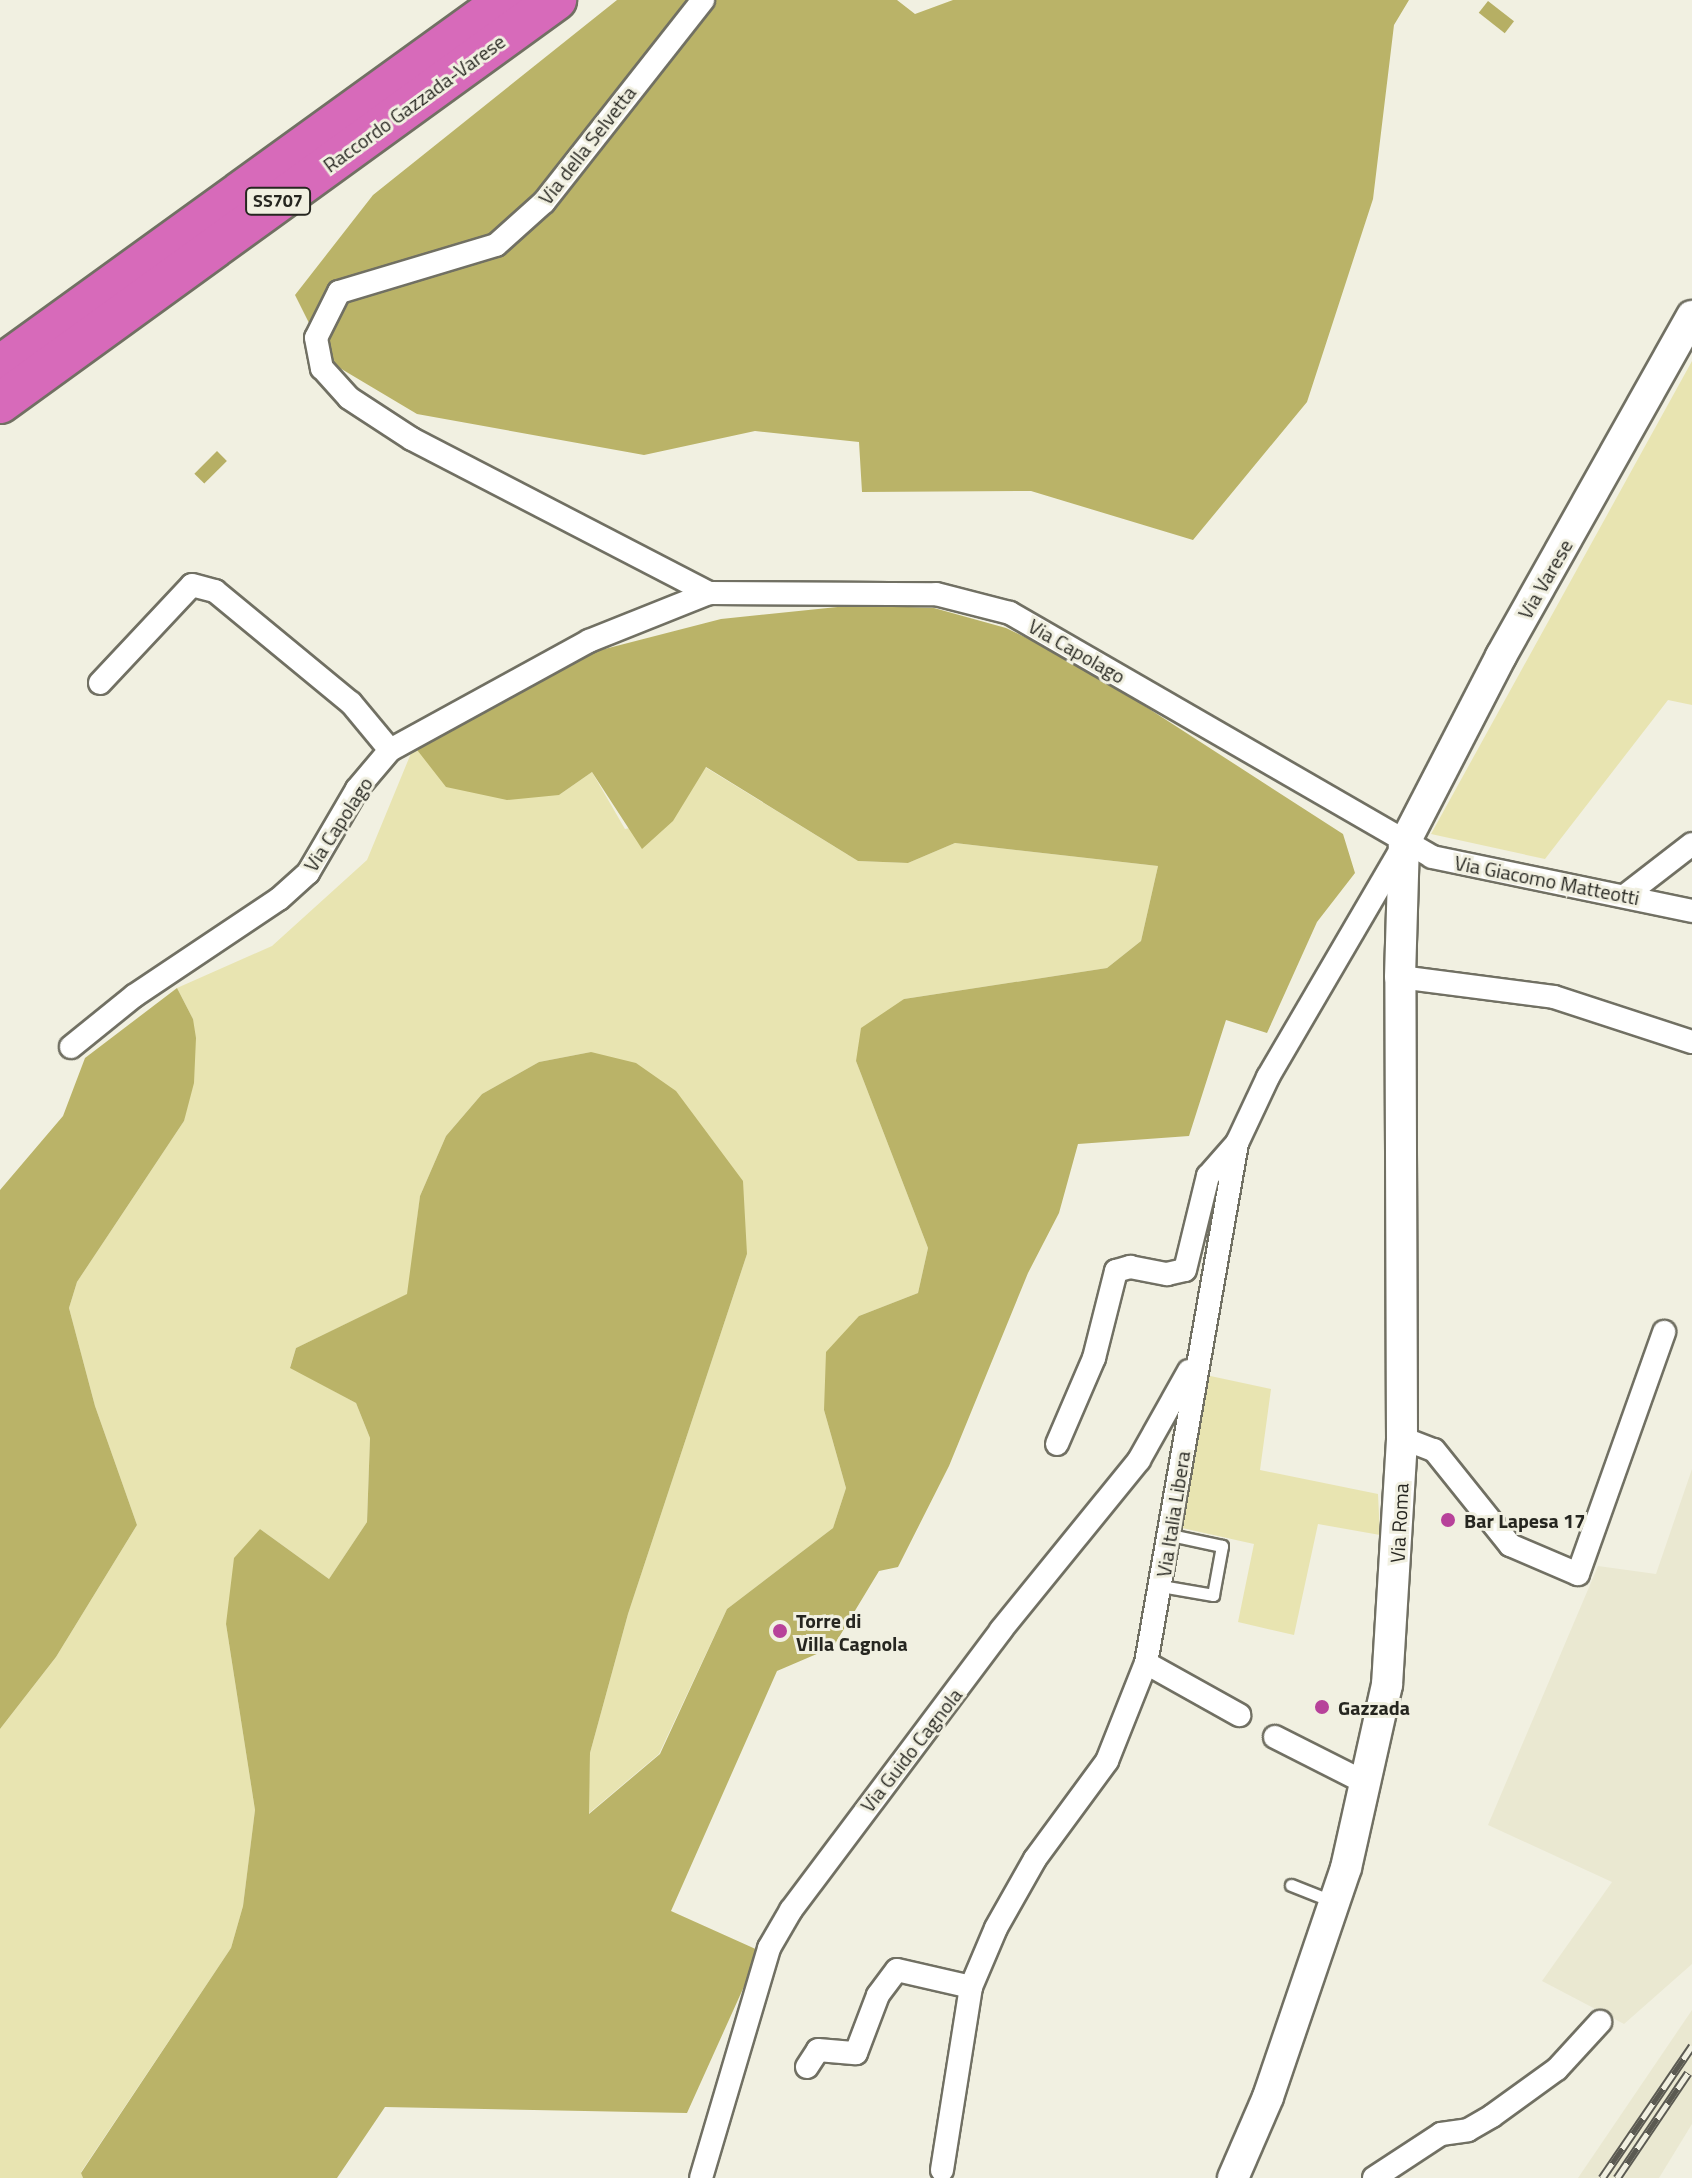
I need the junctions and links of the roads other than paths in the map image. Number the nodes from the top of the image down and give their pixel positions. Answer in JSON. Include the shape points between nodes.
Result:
{"nodes":[{"id":1,"x":506,"y":0,"type":"edge"},
{"id":2,"x":556,"y":0,"type":"edge"},
{"id":3,"x":703,"y":0,"type":"edge"},
{"id":4,"x":1692,"y":316,"type":"edge"},
{"id":5,"x":322,"y":317,"type":"joint"},
{"id":6,"x":0,"y":366,"type":"edge"},
{"id":7,"x":0,"y":403,"type":"edge"},
{"id":8,"x":709,"y":593,"type":"junction"},
{"id":9,"x":100,"y":683,"type":"dead end"},
{"id":10,"x":390,"y":750,"type":"junction"},
{"id":11,"x":1404,"y":844,"type":"junction"},
{"id":12,"x":1692,"y":844,"type":"edge"},
{"id":13,"x":1626,"y":895,"type":"junction"},
{"id":14,"x":1692,"y":911,"type":"edge"},
{"id":15,"x":1400,"y":977,"type":"junction"},
{"id":16,"x":1692,"y":1042,"type":"edge"},
{"id":17,"x":71,"y":1047,"type":"dead end"},
{"id":18,"x":1237,"y":1143,"type":"junction"},
{"id":19,"x":1664,"y":1332,"type":"dead end"},
{"id":20,"x":1195,"y":1359,"type":"junction"},
{"id":21,"x":1402,"y":1438,"type":"junction"},
{"id":22,"x":1057,"y":1444,"type":"dead end"},
{"id":23,"x":1171,"y":1535,"type":"junction"},
{"id":24,"x":1161,"y":1586,"type":"junction"},
{"id":25,"x":1146,"y":1663,"type":"junction"},
{"id":26,"x":1239,"y":1715,"type":"dead end"},
{"id":27,"x":1275,"y":1737,"type":"dead end"},
{"id":28,"x":1368,"y":1784,"type":"junction"},
{"id":29,"x":1291,"y":1885,"type":"dead end"},
{"id":30,"x":1334,"y":1902,"type":"junction"},
{"id":31,"x":971,"y":1987,"type":"junction"},
{"id":32,"x":1600,"y":2022,"type":"dead end"},
{"id":33,"x":807,"y":2067,"type":"dead end"},
{"id":34,"x":943,"y":2175,"type":"edge"},
{"id":35,"x":701,"y":2178,"type":"edge"},
{"id":36,"x":1233,"y":2178,"type":"edge"},
{"id":37,"x":1374,"y":2178,"type":"edge"}],
"edges":[{"from":1,"to":6,"type":"highway","name":"Raccordo Gazzada-Varese","number":"SS707"},
{"from":2,"to":7,"type":"highway","name":"Raccordo Gazzada-Varese","number":"SS707"},
{"from":3,"to":5,"type":"street","name":"Via della Selvetta","via":[[544,202],[496,245],[339,292]]},
{"from":4,"to":11,"type":"main road","name":"Via Varese","via":[[1501,656]]},
{"from":5,"to":8,"type":"street","name":"Via Capolago","via":[[316,338],[322,368],[349,398],[412,439]]},
{"from":8,"to":10,"type":"street","name":"Via Capolago","via":[[589,641]]},
{"from":8,"to":11,"type":"street","name":"Via Capolago","via":[[936,594],[1010,613],[1082,650]]},
{"from":9,"to":10,"type":"street","via":[[192,585],[215,591],[351,703]]},
{"from":10,"to":17,"type":"street","name":"Via Capolago","via":[[357,789],[308,873]]},
{"from":11,"to":13,"type":"street","name":"Via Giacomo Matteotti","via":[[1432,857]]},
{"from":11,"to":15,"type":"main road","name":"Via Roma"},
{"from":11,"to":18,"type":"street","name":"Via Italia Libera","via":[[1268,1077]]},
{"from":12,"to":13,"type":"street"},
{"from":13,"to":14,"type":"street","name":"Via Giacomo Matteotti"},
{"from":15,"to":16,"type":"street","via":[[1554,997]]},
{"from":15,"to":21,"type":"main road","name":"Via Roma"},
{"from":18,"to":20,"type":"street","name":"Via Italia Libera"},
{"from":18,"to":22,"type":"street","via":[[1208,1176],[1185,1270],[1116,1271],[1094,1358]]},
{"from":19,"to":21,"type":"street","via":[[1578,1574],[1510,1545],[1434,1450]]},
{"from":20,"to":23,"type":"street","name":"Via Italia Libera"},
{"from":20,"to":35,"type":"street","name":"Via Guido Cagnola","via":[[1139,1460],[833,1848],[769,1948]]},
{"from":21,"to":28,"type":"main road","name":"Via Roma","via":[[1387,1685]]},
{"from":23,"to":24,"type":"street","name":"Via Italia Libera"},
{"from":23,"to":24,"type":"lane","via":[[1222,1546],[1213,1595]]},
{"from":24,"to":25,"type":"street","name":"Via Italia Libera"},
{"from":25,"to":26,"type":"street"},
{"from":25,"to":31,"type":"street","name":"Via Italia Libera","via":[[1107,1761],[1035,1859],[996,1928]]},
{"from":27,"to":28,"type":"street"},
{"from":28,"to":30,"type":"main road","name":"Via Roma"},
{"from":29,"to":30,"type":"lane"},
{"from":30,"to":36,"type":"main road","name":"Via Roma","via":[[1268,2097]]},
{"from":31,"to":33,"type":"street","via":[[897,1970],[878,1995],[856,2053],[818,2050]]},
{"from":31,"to":34,"type":"street","name":"Via Italia Libera"},
{"from":32,"to":37,"type":"street","via":[[1557,2069],[1492,2116],[1468,2130],[1441,2134]]}]}
